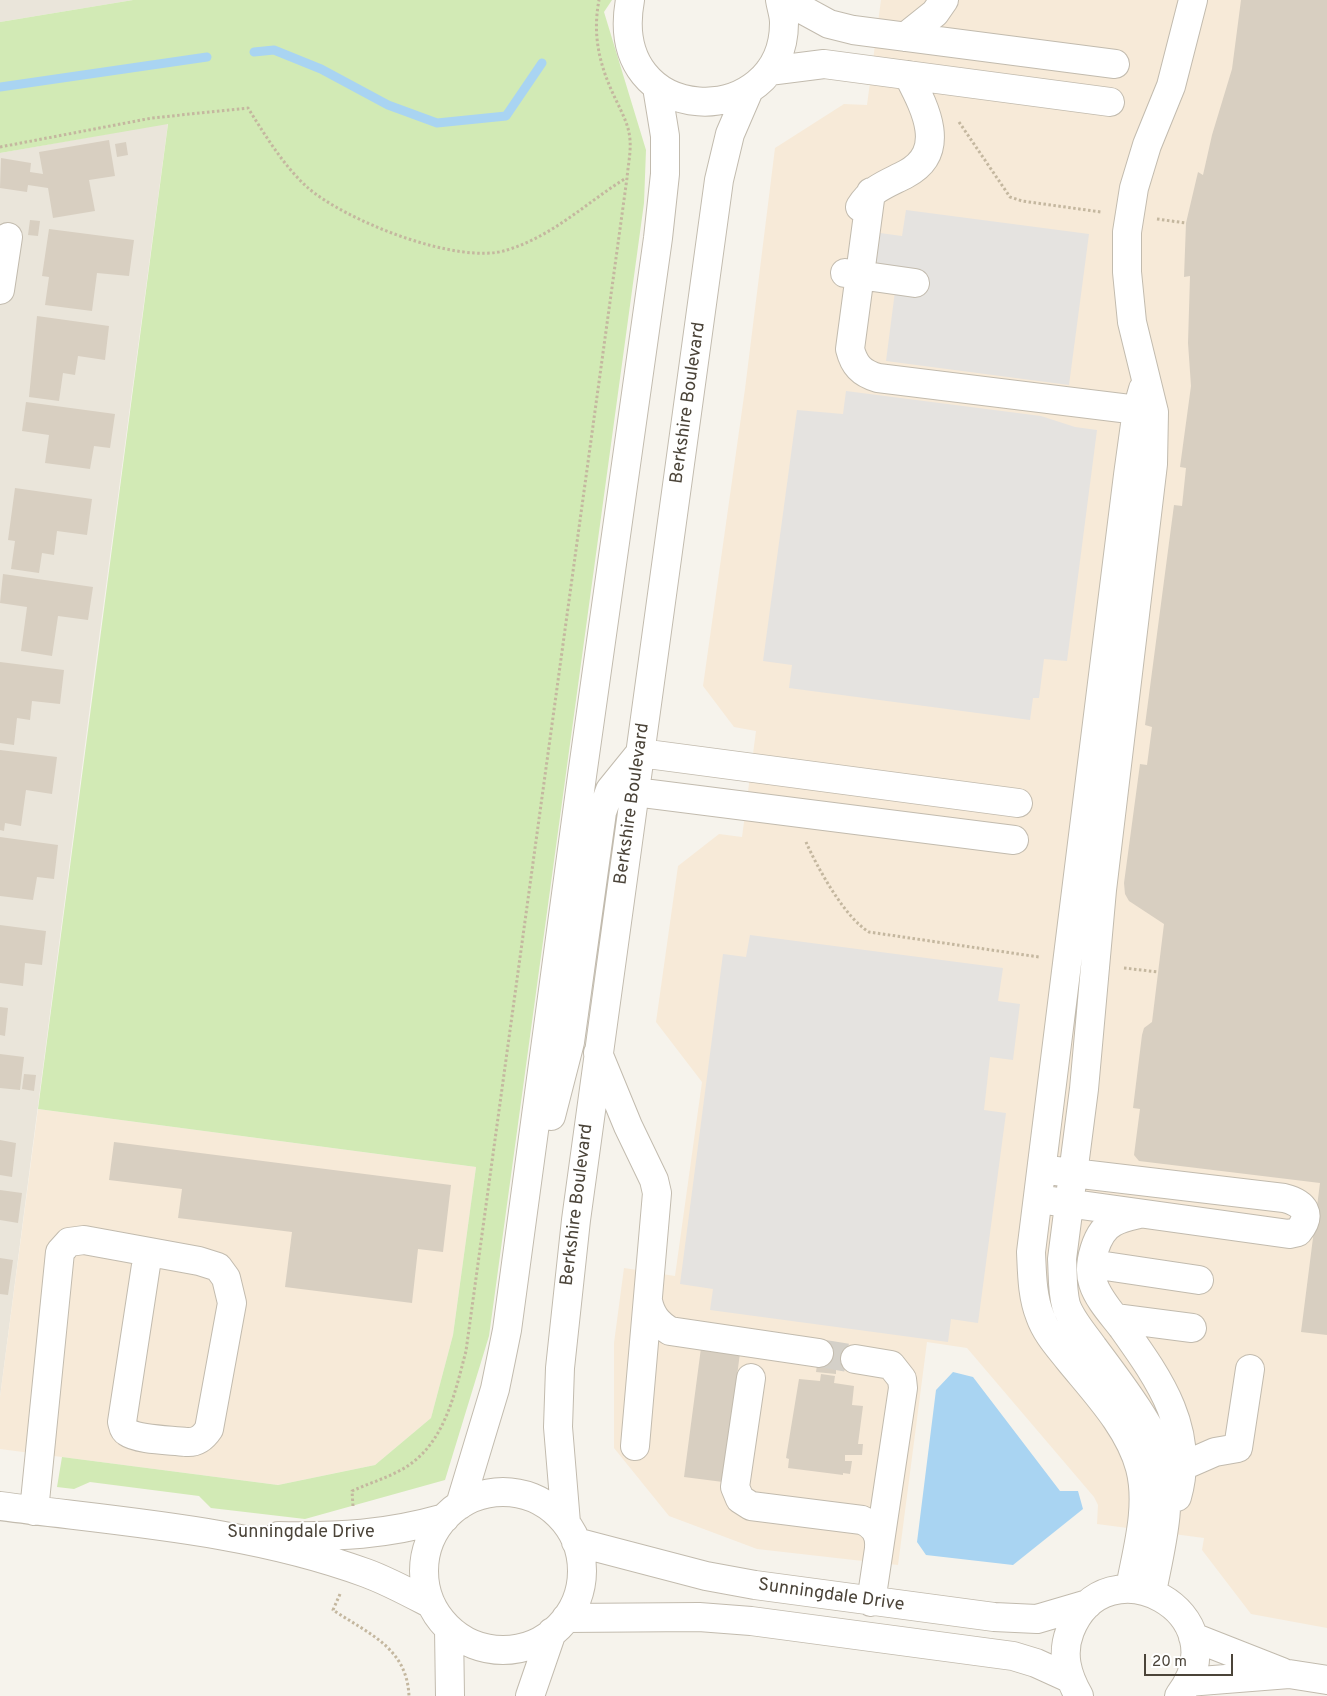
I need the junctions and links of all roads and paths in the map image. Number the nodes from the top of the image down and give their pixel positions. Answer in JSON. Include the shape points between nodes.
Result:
{"nodes":[{"id":1,"x":599,"y":0,"type":"edge"},
{"id":2,"x":630,"y":0,"type":"edge"},
{"id":3,"x":780,"y":0,"type":"edge"},
{"id":4,"x":785,"y":0,"type":"edge"},
{"id":5,"x":944,"y":0,"type":"edge"},
{"id":6,"x":1193,"y":0,"type":"edge"},
{"id":7,"x":905,"y":36,"type":"junction"},
{"id":8,"x":1040,"y":54,"type":"junction"},
{"id":9,"x":1115,"y":64,"type":"dead end"},
{"id":10,"x":769,"y":71,"type":"junction"},
{"id":11,"x":908,"y":75,"type":"junction"},
{"id":12,"x":657,"y":87,"type":"junction"},
{"id":13,"x":748,"y":90,"type":"junction"},
{"id":14,"x":1035,"y":91,"type":"junction"},
{"id":15,"x":1110,"y":102,"type":"dead end"},
{"id":16,"x":957,"y":119,"type":"dead end"},
{"id":17,"x":0,"y":147,"type":"edge"},
{"id":18,"x":627,"y":178,"type":"junction"},
{"id":19,"x":1129,"y":215,"type":"junction"},
{"id":20,"x":1186,"y":222,"type":"dead end"},
{"id":21,"x":8,"y":237,"type":"dead end"},
{"id":22,"x":853,"y":274,"type":"junction"},
{"id":23,"x":915,"y":283,"type":"dead end"},
{"id":24,"x":0,"y":290,"type":"edge"},
{"id":25,"x":838,"y":331,"type":"dead end"},
{"id":26,"x":1146,"y":411,"type":"junction"},
{"id":27,"x":1114,"y":692,"type":"junction"},
{"id":28,"x":640,"y":753,"type":"junction"},
{"id":29,"x":634,"y":792,"type":"junction"},
{"id":30,"x":941,"y":793,"type":"junction"},
{"id":31,"x":1018,"y":803,"type":"dead end"},
{"id":32,"x":936,"y":830,"type":"junction"},
{"id":33,"x":1014,"y":840,"type":"dead end"},
{"id":34,"x":805,"y":841,"type":"dead end"},
{"id":35,"x":1046,"y":957,"type":"dead end"},
{"id":36,"x":1105,"y":969,"type":"junction"},
{"id":37,"x":1158,"y":972,"type":"dead end"},
{"id":38,"x":598,"y":1052,"type":"junction"},
{"id":39,"x":1050,"y":1087,"type":"junction"},
{"id":40,"x":1084,"y":1089,"type":"junction"},
{"id":41,"x":1041,"y":1169,"type":"junction"},
{"id":42,"x":529,"y":1171,"type":"junction"},
{"id":43,"x":1081,"y":1174,"type":"junction"},
{"id":44,"x":1036,"y":1199,"type":"junction"},
{"id":45,"x":1077,"y":1204,"type":"junction"},
{"id":46,"x":1141,"y":1214,"type":"junction"},
{"id":47,"x":148,"y":1252,"type":"junction"},
{"id":48,"x":1092,"y":1264,"type":"junction"},
{"id":49,"x":1198,"y":1280,"type":"dead end"},
{"id":50,"x":648,"y":1301,"type":"junction"},
{"id":51,"x":1116,"y":1318,"type":"junction"},
{"id":52,"x":1192,"y":1328,"type":"dead end"},
{"id":53,"x":819,"y":1353,"type":"tunnel mouth"},
{"id":54,"x":856,"y":1359,"type":"tunnel mouth"},
{"id":55,"x":1250,"y":1369,"type":"dead end"},
{"id":56,"x":751,"y":1378,"type":"dead end"},
{"id":57,"x":635,"y":1446,"type":"dead end"},
{"id":58,"x":1181,"y":1475,"type":"junction"},
{"id":59,"x":0,"y":1506,"type":"edge"},
{"id":60,"x":353,"y":1508,"type":"dead end"},
{"id":61,"x":34,"y":1510,"type":"junction"},
{"id":62,"x":453,"y":1511,"type":"junction"},
{"id":63,"x":1164,"y":1522,"type":"junction"},
{"id":64,"x":571,"y":1533,"type":"junction"},
{"id":65,"x":216,"y":1534,"type":"junction"},
{"id":66,"x":879,"y":1547,"type":"junction"},
{"id":67,"x":342,"y":1588,"type":"dead end"},
{"id":68,"x":1141,"y":1590,"type":"junction"},
{"id":69,"x":871,"y":1602,"type":"junction"},
{"id":70,"x":431,"y":1604,"type":"junction"},
{"id":71,"x":1088,"y":1604,"type":"junction"},
{"id":72,"x":559,"y":1625,"type":"junction"},
{"id":73,"x":449,"y":1629,"type":"junction"},
{"id":74,"x":1194,"y":1637,"type":"junction"},
{"id":75,"x":1288,"y":1674,"type":"junction"},
{"id":76,"x":1327,"y":1680,"type":"edge"},
{"id":77,"x":1074,"y":1687,"type":"edge"},
{"id":78,"x":1184,"y":1689,"type":"edge"},
{"id":79,"x":409,"y":1696,"type":"edge"},
{"id":80,"x":450,"y":1696,"type":"edge"},
{"id":81,"x":530,"y":1696,"type":"edge"}],
"edges":[{"from":1,"to":18,"type":"path","via":[[595,27],[597,48],[601,67],[626,122],[630,140]]},
{"from":2,"to":12,"type":"street","via":[[626,22],[629,46],[640,69]]},
{"from":3,"to":10,"type":"street","via":[[784,22],[781,48]]},
{"from":4,"to":7,"type":"street","via":[[828,24]]},
{"from":5,"to":7,"type":"street","via":[[935,13]]},
{"from":6,"to":19,"type":"street","via":[[1171,86],[1147,145]]},
{"from":7,"to":8,"type":"street"},
{"from":8,"to":9,"type":"street"},
{"from":8,"to":14,"type":"street"},
{"from":10,"to":11,"type":"street","via":[[824,64]]},
{"from":10,"to":13,"type":"street"},
{"from":11,"to":14,"type":"street"},
{"from":11,"to":22,"type":"street","via":[[929,121],[929,146],[916,167],[871,192],[859,208],[852,224]]},
{"from":12,"to":13,"type":"street","via":[[678,98],[702,103],[726,100]]},
{"from":12,"to":42,"type":"street","via":[[665,136],[658,238]]},
{"from":13,"to":28,"type":"street","name":"Berkshire Boulevard","via":[[730,134],[719,180]]},
{"from":14,"to":15,"type":"street"},
{"from":16,"to":19,"type":"path","via":[[1010,197],[1022,202]]},
{"from":17,"to":18,"type":"path","via":[[152,118],[248,108],[291,170],[326,202],[347,215],[400,235],[441,248],[468,252],[505,251],[537,239]]},
{"from":18,"to":60,"type":"path","via":[[466,1350],[446,1418],[426,1452],[398,1472],[352,1491]]},
{"from":19,"to":20,"type":"path"},
{"from":19,"to":26,"type":"street","via":[[1127,272],[1132,322],[1146,383]]},
{"from":21,"to":24,"type":"street"},
{"from":22,"to":23,"type":"street"},
{"from":22,"to":25,"type":"street"},
{"from":22,"to":26,"type":"street","via":[[850,349],[852,360],[868,375]]},
{"from":26,"to":27,"type":"street"},
{"from":27,"to":36,"type":"street"},
{"from":27,"to":39,"type":"street"},
{"from":28,"to":29,"type":"street","name":"Berkshire Boulevard"},
{"from":28,"to":30,"type":"street"},
{"from":28,"to":42,"type":"street","via":[[610,790],[602,812],[570,1042],[553,1109]]},
{"from":29,"to":32,"type":"street"},
{"from":29,"to":38,"type":"street","name":"Berkshire Boulevard"},
{"from":30,"to":31,"type":"street"},
{"from":30,"to":32,"type":"street"},
{"from":32,"to":33,"type":"street"},
{"from":34,"to":35,"type":"path","via":[[817,866],[856,923],[869,932]]},
{"from":36,"to":37,"type":"path"},
{"from":36,"to":40,"type":"street"},
{"from":36,"to":43,"type":"street","via":[[1104,1056]]},
{"from":38,"to":50,"type":"street","via":[[656,1187]]},
{"from":38,"to":64,"type":"street","name":"Berkshire Boulevard","via":[[560,1368],[558,1427]]},
{"from":39,"to":40,"type":"street"},
{"from":39,"to":41,"type":"street"},
{"from":40,"to":43,"type":"street"},
{"from":41,"to":43,"type":"street"},
{"from":41,"to":44,"type":"street"},
{"from":42,"to":62,"type":"street","via":[[497,1379]]},
{"from":43,"to":45,"type":"street"},
{"from":43,"to":46,"type":"street","via":[[1284,1198],[1301,1204],[1305,1219],[1298,1232],[1289,1234]]},
{"from":44,"to":45,"type":"street"},
{"from":44,"to":68,"type":"street","via":[[1031,1252],[1039,1316],[1049,1334],[1112,1415],[1140,1467],[1144,1494]]},
{"from":45,"to":46,"type":"street"},
{"from":45,"to":58,"type":"street","via":[[1074,1274],[1079,1298],[1160,1423]]},
{"from":45,"to":63,"type":"street","via":[[1062,1259],[1066,1305],[1150,1429],[1163,1458],[1167,1482]]},
{"from":46,"to":48,"type":"street","via":[[1114,1222],[1106,1228]]},
{"from":47,"to":47,"type":"street","via":[[123,1428],[135,1435],[193,1442],[204,1437],[209,1429],[232,1303],[226,1278],[218,1267]]},
{"from":47,"to":61,"type":"street","via":[[84,1240],[69,1242],[60,1252]]},
{"from":48,"to":49,"type":"street"},
{"from":48,"to":51,"type":"street","via":[[1092,1282]]},
{"from":50,"to":53,"type":"street","via":[[656,1321],[670,1331]]},
{"from":50,"to":57,"type":"street"},
{"from":51,"to":52,"type":"street"},
{"from":51,"to":58,"type":"street","via":[[1171,1406],[1180,1430]]},
{"from":54,"to":66,"type":"street","via":[[891,1365],[902,1379]]},
{"from":55,"to":58,"type":"street","via":[[1238,1448],[1215,1452]]},
{"from":56,"to":66,"type":"street","via":[[736,1487],[740,1499],[751,1506],[862,1520],[875,1529]]},
{"from":58,"to":63,"type":"street"},
{"from":59,"to":61,"type":"street","name":"Sunningdale Drive"},
{"from":61,"to":65,"type":"street","name":"Sunningdale Drive"},
{"from":62,"to":64,"type":"street","via":[[487,1494],[517,1493],[544,1504]]},
{"from":62,"to":65,"type":"street","name":"Sunningdale Drive","via":[[393,1531],[354,1536]]},
{"from":62,"to":70,"type":"street","via":[[433,1534],[426,1554],[424,1580]]},
{"from":63,"to":68,"type":"street"},
{"from":64,"to":69,"type":"street","name":"Sunningdale Drive","via":[[706,1576]]},
{"from":64,"to":72,"type":"street","via":[[581,1562],[580,1587],[574,1606]]},
{"from":65,"to":70,"type":"street","name":"Sunningdale Drive","via":[[322,1558],[367,1573]]},
{"from":66,"to":69,"type":"street"},
{"from":67,"to":79,"type":"path","via":[[333,1610],[389,1647],[400,1660]]},
{"from":68,"to":71,"type":"street","name":"Sunningdale Drive","via":[[1108,1593]]},
{"from":68,"to":74,"type":"street","via":[[1167,1600]]},
{"from":69,"to":71,"type":"street","name":"Sunningdale Drive","via":[[1024,1619],[1045,1617]]},
{"from":70,"to":73,"type":"street"},
{"from":71,"to":77,"type":"street","via":[[1075,1620],[1067,1638],[1065,1659]]},
{"from":72,"to":73,"type":"street","via":[[527,1646],[500,1650],[473,1644]]},
{"from":72,"to":77,"type":"street","name":"Sunningdale Drive","via":[[699,1618],[751,1621],[1013,1656],[1036,1663]]},
{"from":72,"to":81,"type":"street"},
{"from":73,"to":80,"type":"street"},
{"from":74,"to":75,"type":"street"},
{"from":74,"to":78,"type":"street","via":[[1194,1663]]},
{"from":75,"to":76,"type":"street"},
{"from":75,"to":78,"type":"street"}]}
